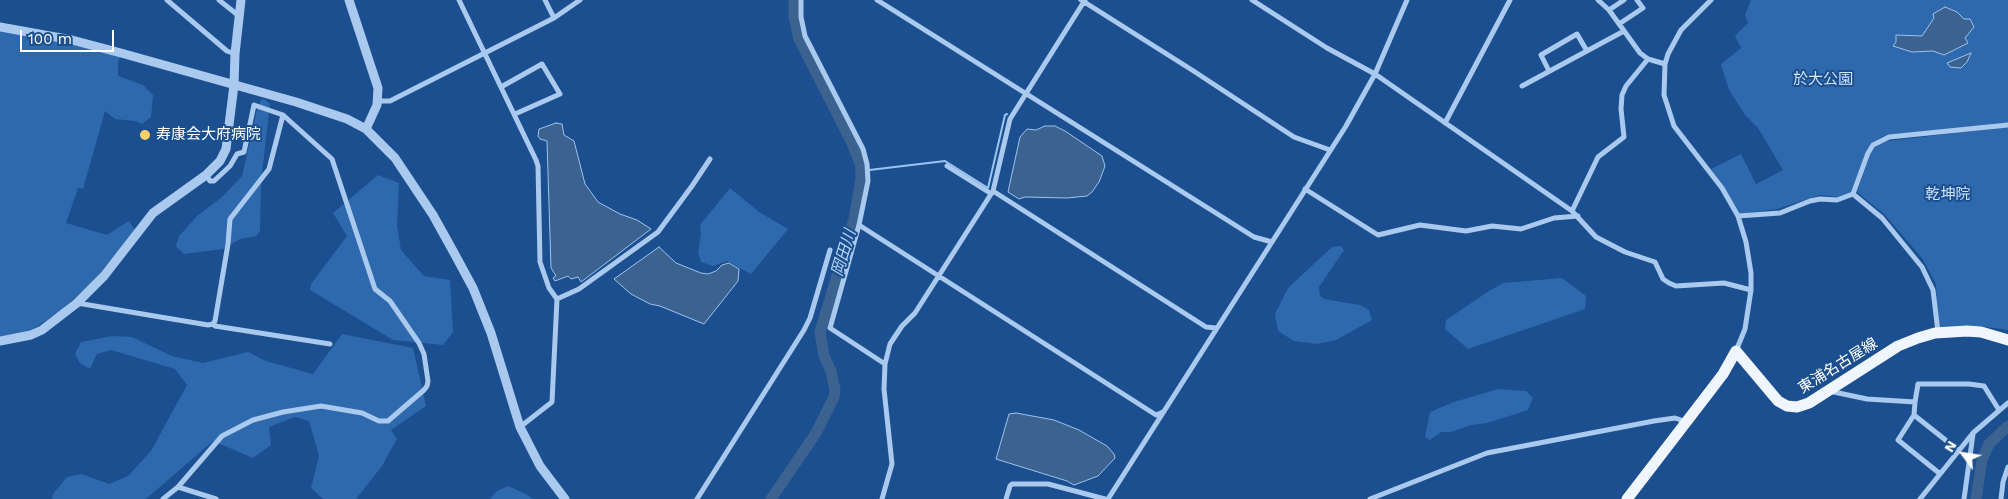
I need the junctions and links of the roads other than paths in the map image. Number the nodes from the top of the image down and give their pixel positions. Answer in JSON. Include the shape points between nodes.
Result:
{"nodes":[{"id":1,"x":166,"y":0,"type":"edge"},
{"id":2,"x":219,"y":0,"type":"edge"},
{"id":3,"x":241,"y":0,"type":"edge"},
{"id":4,"x":349,"y":0,"type":"edge"},
{"id":5,"x":460,"y":0,"type":"edge"},
{"id":6,"x":545,"y":0,"type":"edge"},
{"id":7,"x":580,"y":0,"type":"edge"},
{"id":8,"x":801,"y":0,"type":"edge"},
{"id":9,"x":877,"y":0,"type":"edge"},
{"id":10,"x":1252,"y":0,"type":"edge"},
{"id":11,"x":1407,"y":0,"type":"edge"},
{"id":12,"x":1510,"y":0,"type":"edge"},
{"id":13,"x":1598,"y":0,"type":"edge"},
{"id":14,"x":1624,"y":0,"type":"edge"},
{"id":15,"x":1637,"y":0,"type":"edge"},
{"id":16,"x":1711,"y":0,"type":"edge"},
{"id":17,"x":1083,"y":1,"type":"edge"},
{"id":18,"x":1609,"y":10,"type":"junction"},
{"id":19,"x":239,"y":16,"type":"junction"},
{"id":20,"x":554,"y":18,"type":"junction"},
{"id":21,"x":1619,"y":24,"type":"junction"},
{"id":22,"x":0,"y":27,"type":"edge"},
{"id":23,"x":1624,"y":31,"type":"junction"},
{"id":24,"x":1587,"y":51,"type":"junction"},
{"id":25,"x":485,"y":53,"type":"junction"},
{"id":26,"x":235,"y":54,"type":"junction"},
{"id":27,"x":1648,"y":59,"type":"junction"},
{"id":28,"x":1665,"y":64,"type":"junction"},
{"id":29,"x":1549,"y":71,"type":"junction"},
{"id":30,"x":1375,"y":74,"type":"junction"},
{"id":31,"x":234,"y":85,"type":"junction"},
{"id":32,"x":1522,"y":86,"type":"dead end"},
{"id":33,"x":502,"y":87,"type":"junction"},
{"id":34,"x":1025,"y":94,"type":"junction"},
{"id":35,"x":378,"y":100,"type":"junction"},
{"id":36,"x":515,"y":114,"type":"junction"},
{"id":37,"x":283,"y":115,"type":"junction"},
{"id":38,"x":1445,"y":123,"type":"junction"},
{"id":39,"x":2008,"y":125,"type":"edge"},
{"id":40,"x":366,"y":129,"type":"junction"},
{"id":41,"x":1330,"y":150,"type":"junction"},
{"id":42,"x":710,"y":159,"type":"dead end"},
{"id":43,"x":947,"y":166,"type":"dead end"},
{"id":44,"x":206,"y":175,"type":"junction"},
{"id":45,"x":1305,"y":189,"type":"junction"},
{"id":46,"x":991,"y":192,"type":"junction"},
{"id":47,"x":1853,"y":194,"type":"junction"},
{"id":48,"x":1572,"y":211,"type":"junction"},
{"id":49,"x":1578,"y":216,"type":"junction"},
{"id":50,"x":1738,"y":216,"type":"junction"},
{"id":51,"x":860,"y":224,"type":"junction"},
{"id":52,"x":1272,"y":242,"type":"junction"},
{"id":53,"x":830,"y":250,"type":"dead end"},
{"id":54,"x":939,"y":274,"type":"junction"},
{"id":55,"x":1751,"y":290,"type":"junction"},
{"id":56,"x":557,"y":299,"type":"junction"},
{"id":57,"x":78,"y":303,"type":"junction"},
{"id":58,"x":213,"y":324,"type":"junction"},
{"id":59,"x":1216,"y":328,"type":"junction"},
{"id":60,"x":1938,"y":332,"type":"junction"},
{"id":61,"x":2008,"y":340,"type":"edge"},
{"id":62,"x":0,"y":341,"type":"edge"},
{"id":63,"x":330,"y":344,"type":"dead end"},
{"id":64,"x":1736,"y":351,"type":"junction"},
{"id":65,"x":885,"y":364,"type":"junction"},
{"id":66,"x":1840,"y":382,"type":"junction"},
{"id":67,"x":1827,"y":391,"type":"junction"},
{"id":68,"x":1845,"y":395,"type":"junction"},
{"id":69,"x":1915,"y":402,"type":"junction"},
{"id":70,"x":2008,"y":403,"type":"edge"},
{"id":71,"x":1999,"y":410,"type":"junction"},
{"id":72,"x":1163,"y":412,"type":"junction"},
{"id":73,"x":1914,"y":416,"type":"junction"},
{"id":74,"x":1688,"y":422,"type":"junction"},
{"id":75,"x":520,"y":427,"type":"junction"},
{"id":76,"x":1973,"y":433,"type":"junction"},
{"id":77,"x":1958,"y":450,"type":"junction"},
{"id":78,"x":2008,"y":468,"type":"edge"},
{"id":79,"x":1939,"y":473,"type":"junction"},
{"id":80,"x":178,"y":487,"type":"junction"},
{"id":81,"x":163,"y":499,"type":"edge"},
{"id":82,"x":216,"y":499,"type":"edge"},
{"id":83,"x":565,"y":499,"type":"edge"},
{"id":84,"x":697,"y":499,"type":"edge"},
{"id":85,"x":882,"y":499,"type":"edge"},
{"id":86,"x":1006,"y":499,"type":"edge"},
{"id":87,"x":1106,"y":499,"type":"edge"},
{"id":88,"x":1370,"y":499,"type":"edge"},
{"id":89,"x":1627,"y":499,"type":"edge"},
{"id":90,"x":1920,"y":499,"type":"edge"},
{"id":91,"x":1964,"y":499,"type":"edge"},
{"id":92,"x":2001,"y":499,"type":"edge"}],
"edges":[{"from":1,"to":26,"type":"street","via":[[227,51]]},
{"from":2,"to":19,"type":"street"},
{"from":3,"to":19,"type":"street"},
{"from":4,"to":35,"type":"street","via":[[376,79]]},
{"from":5,"to":25,"type":"street"},
{"from":6,"to":20,"type":"street"},
{"from":7,"to":20,"type":"street"},
{"from":8,"to":51,"type":"street","via":[[805,36],[863,149],[867,164],[868,181]]},
{"from":9,"to":34,"type":"street"},
{"from":10,"to":30,"type":"street"},
{"from":11,"to":30,"type":"street"},
{"from":12,"to":38,"type":"street"},
{"from":13,"to":18,"type":"street"},
{"from":14,"to":18,"type":"street"},
{"from":15,"to":21,"type":"street","via":[[1643,8]]},
{"from":16,"to":28,"type":"street","via":[[1681,30]]},
{"from":17,"to":34,"type":"street"},
{"from":17,"to":41,"type":"street","via":[[1294,137]]},
{"from":18,"to":21,"type":"street"},
{"from":19,"to":26,"type":"street"},
{"from":20,"to":25,"type":"street"},
{"from":21,"to":23,"type":"street"},
{"from":22,"to":31,"type":"street","via":[[72,40]]},
{"from":23,"to":24,"type":"street"},
{"from":23,"to":27,"type":"street"},
{"from":24,"to":29,"type":"street"},
{"from":24,"to":29,"type":"street","via":[[1577,34],[1541,55]]},
{"from":25,"to":33,"type":"street"},
{"from":25,"to":35,"type":"street","via":[[390,101]]},
{"from":26,"to":31,"type":"street"},
{"from":27,"to":28,"type":"street"},
{"from":27,"to":48,"type":"street","via":[[1622,95],[1624,137],[1598,157]]},
{"from":28,"to":50,"type":"street","via":[[1664,95],[1674,126],[1722,188]]},
{"from":29,"to":32,"type":"street"},
{"from":30,"to":38,"type":"street"},
{"from":30,"to":41,"type":"street"},
{"from":31,"to":40,"type":"street","via":[[347,119]]},
{"from":31,"to":44,"type":"street","via":[[226,149],[220,161]]},
{"from":33,"to":36,"type":"street"},
{"from":33,"to":36,"type":"street","via":[[542,64],[560,94]]},
{"from":34,"to":46,"type":"street","via":[[1010,119]]},
{"from":34,"to":52,"type":"street","via":[[1254,237]]},
{"from":35,"to":40,"type":"street"},
{"from":36,"to":56,"type":"street","via":[[538,166],[540,262],[549,288]]},
{"from":37,"to":44,"type":"street","via":[[254,105],[244,152],[237,154],[214,181]]},
{"from":37,"to":58,"type":"street","via":[[269,169],[230,219]]},
{"from":37,"to":80,"type":"street","via":[[332,159],[375,289],[390,301],[419,343],[424,354],[427,386],[392,419],[384,422],[362,413],[321,406],[253,420],[222,436]]},
{"from":38,"to":48,"type":"street"},
{"from":39,"to":47,"type":"street","via":[[1888,137],[1878,141],[1868,153]]},
{"from":40,"to":75,"type":"street","via":[[393,156],[433,214],[473,288],[491,333]]},
{"from":41,"to":45,"type":"street"},
{"from":42,"to":56,"type":"street","via":[[658,232],[579,289]]},
{"from":43,"to":46,"type":"street"},
{"from":44,"to":57,"type":"street","via":[[153,213],[104,276]]},
{"from":45,"to":49,"type":"street","via":[[1378,235],[1420,226],[1466,231],[1492,226],[1521,229],[1554,218]]},
{"from":45,"to":52,"type":"street"},
{"from":46,"to":54,"type":"street"},
{"from":46,"to":59,"type":"street","via":[[1206,327]]},
{"from":47,"to":50,"type":"street","via":[[1837,200],[1810,201],[1780,213]]},
{"from":47,"to":60,"type":"street","via":[[1882,218],[1922,267],[1933,290]]},
{"from":48,"to":49,"type":"street"},
{"from":49,"to":55,"type":"street","via":[[1596,237],[1655,262],[1663,279],[1676,286],[1724,283]]},
{"from":50,"to":55,"type":"street","via":[[1749,257]]},
{"from":51,"to":54,"type":"street"},
{"from":51,"to":65,"type":"street","via":[[830,328]]},
{"from":52,"to":59,"type":"street"},
{"from":53,"to":84,"type":"street","via":[[804,330]]},
{"from":54,"to":65,"type":"street","via":[[915,313],[896,334]]},
{"from":54,"to":72,"type":"street","via":[[1156,415]]},
{"from":55,"to":64,"type":"street","via":[[1745,329]]},
{"from":56,"to":75,"type":"street","via":[[552,402]]},
{"from":57,"to":58,"type":"street"},
{"from":57,"to":62,"type":"street","via":[[32,335]]},
{"from":58,"to":63,"type":"street"},
{"from":59,"to":72,"type":"street"},
{"from":60,"to":61,"type":"main road","name":"東浦名古屋線","via":[[1981,332]]},
{"from":60,"to":66,"type":"main road","name":"東浦名古屋線","via":[[1898,346]]},
{"from":64,"to":67,"type":"main road","name":"東浦名古屋線","via":[[1774,396],[1787,406],[1803,406]]},
{"from":64,"to":74,"type":"main road"},
{"from":65,"to":85,"type":"street","via":[[884,389],[892,464]]},
{"from":66,"to":67,"type":"main road","name":"東浦名古屋線"},
{"from":66,"to":68,"type":"street","via":[[1838,389]]},
{"from":67,"to":68,"type":"street"},
{"from":68,"to":69,"type":"street"},
{"from":69,"to":71,"type":"street","via":[[1918,384],[1969,384],[1984,386]]},
{"from":69,"to":73,"type":"street"},
{"from":70,"to":71,"type":"street"},
{"from":71,"to":76,"type":"street"},
{"from":72,"to":87,"type":"street"},
{"from":73,"to":77,"type":"street"},
{"from":73,"to":79,"type":"street","via":[[1898,440]]},
{"from":74,"to":88,"type":"street","via":[[1675,418],[1654,421],[1487,453]]},
{"from":74,"to":89,"type":"main road"},
{"from":75,"to":83,"type":"street","via":[[540,466]]},
{"from":76,"to":77,"type":"street"},
{"from":76,"to":91,"type":"street"},
{"from":77,"to":79,"type":"street"},
{"from":78,"to":92,"type":"street"},
{"from":79,"to":90,"type":"street"},
{"from":80,"to":81,"type":"street"},
{"from":80,"to":82,"type":"street"},
{"from":86,"to":87,"type":"street","via":[[1012,484],[1048,484]]}]}
